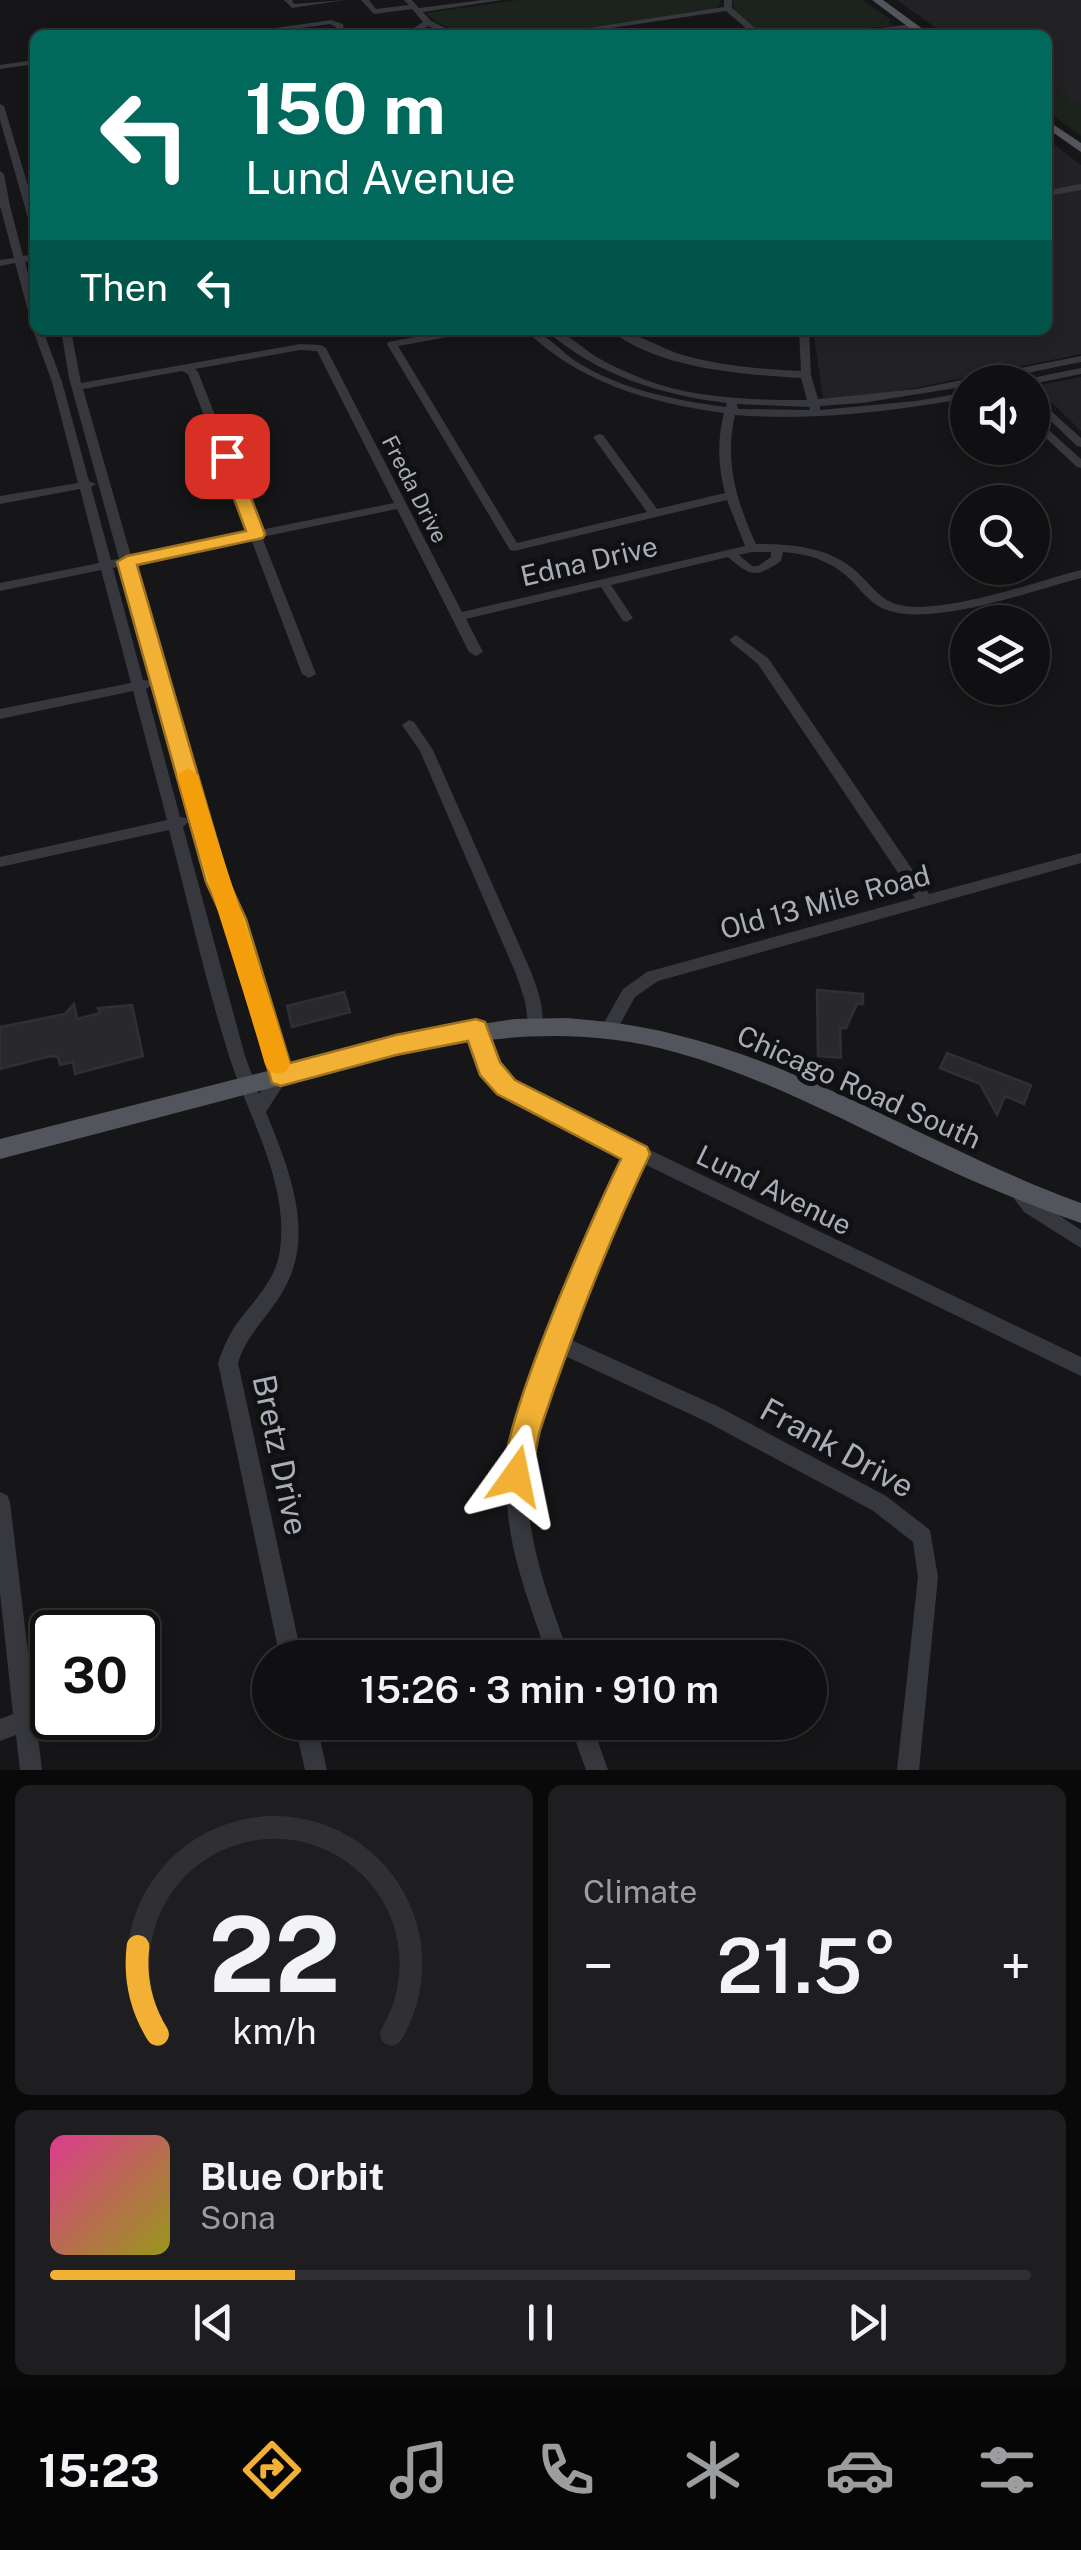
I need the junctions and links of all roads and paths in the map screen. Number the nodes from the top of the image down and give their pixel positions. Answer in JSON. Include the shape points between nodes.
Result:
{"nodes":[{"id":1,"x":288,"y":0,"type":"edge"},
{"id":2,"x":340,"y":0,"type":"edge"},
{"id":3,"x":364,"y":0,"type":"edge"},
{"id":4,"x":498,"y":0,"type":"edge"},
{"id":5,"x":877,"y":0,"type":"edge"},
{"id":6,"x":728,"y":5,"type":"edge"},
{"id":7,"x":414,"y":6,"type":"edge"},
{"id":8,"x":428,"y":23,"type":"junction"},
{"id":9,"x":619,"y":25,"type":"junction"},
{"id":10,"x":912,"y":26,"type":"junction"},
{"id":11,"x":275,"y":30,"type":"edge"},
{"id":12,"x":341,"y":30,"type":"edge"},
{"id":13,"x":415,"y":30,"type":"edge"},
{"id":14,"x":444,"y":30,"type":"edge"},
{"id":15,"x":583,"y":30,"type":"edge"},
{"id":16,"x":624,"y":30,"type":"edge"},
{"id":17,"x":754,"y":30,"type":"edge"},
{"id":18,"x":877,"y":30,"type":"edge"},
{"id":19,"x":918,"y":30,"type":"edge"},
{"id":20,"x":30,"y":63,"type":"edge"},
{"id":21,"x":0,"y":67,"type":"edge"},
{"id":22,"x":0,"y":106,"type":"edge"},
{"id":23,"x":3,"y":124,"type":"edge"},
{"id":24,"x":1052,"y":127,"type":"edge"},
{"id":25,"x":1081,"y":148,"type":"edge"},
{"id":26,"x":0,"y":174,"type":"edge"},
{"id":27,"x":1081,"y":179,"type":"edge"},
{"id":28,"x":1052,"y":184,"type":"edge"},
{"id":29,"x":1081,"y":187,"type":"edge"},
{"id":30,"x":1052,"y":192,"type":"edge"},
{"id":31,"x":30,"y":210,"type":"edge"},
{"id":32,"x":30,"y":259,"type":"edge"},
{"id":33,"x":0,"y":263,"type":"edge"},
{"id":34,"x":20,"y":264,"type":"junction"},
{"id":35,"x":30,"y":265,"type":"edge"},
{"id":36,"x":0,"y":272,"type":"edge"},
{"id":37,"x":30,"y":300,"type":"edge"},
{"id":38,"x":39,"y":335,"type":"edge"},
{"id":39,"x":68,"y":335,"type":"edge"},
{"id":40,"x":442,"y":335,"type":"edge"},
{"id":41,"x":536,"y":335,"type":"edge"},
{"id":42,"x":558,"y":335,"type":"edge"},
{"id":43,"x":622,"y":335,"type":"edge"},
{"id":44,"x":804,"y":335,"type":"edge"},
{"id":45,"x":72,"y":350,"type":"junction"},
{"id":46,"x":45,"y":354,"type":"junction"},
{"id":47,"x":1081,"y":360,"type":"edge"},
{"id":48,"x":182,"y":368,"type":"junction"},
{"id":49,"x":1050,"y":368,"type":"edge"},
{"id":50,"x":1081,"y":372,"type":"edge"},
{"id":51,"x":806,"y":374,"type":"junction"},
{"id":52,"x":1050,"y":378,"type":"edge"},
{"id":53,"x":950,"y":386,"type":"edge"},
{"id":54,"x":77,"y":387,"type":"junction"},
{"id":55,"x":940,"y":388,"type":"junction"},
{"id":56,"x":950,"y":398,"type":"joint"},
{"id":57,"x":811,"y":405,"type":"junction"},
{"id":58,"x":732,"y":406,"type":"junction"},
{"id":59,"x":1050,"y":414,"type":"edge"},
{"id":60,"x":821,"y":415,"type":"junction"},
{"id":61,"x":1050,"y":435,"type":"edge"},
{"id":62,"x":599,"y":437,"type":"dead end"},
{"id":63,"x":1081,"y":444,"type":"edge"},
{"id":64,"x":1081,"y":465,"type":"edge"},
{"id":65,"x":104,"y":482,"type":"junction"},
{"id":66,"x":84,"y":486,"type":"junction"},
{"id":67,"x":728,"y":496,"type":"junction"},
{"id":68,"x":0,"y":500,"type":"edge"},
{"id":69,"x":399,"y":505,"type":"junction"},
{"id":70,"x":655,"y":515,"type":"junction"},
{"id":71,"x":256,"y":534,"type":"junction"},
{"id":72,"x":752,"y":548,"type":"junction"},
{"id":73,"x":777,"y":548,"type":"junction"},
{"id":74,"x":730,"y":554,"type":"junction"},
{"id":75,"x":127,"y":562,"type":"junction"},
{"id":76,"x":105,"y":566,"type":"junction"},
{"id":77,"x":1081,"y":574,"type":"edge"},
{"id":78,"x":604,"y":583,"type":"junction"},
{"id":79,"x":0,"y":587,"type":"edge"},
{"id":80,"x":460,"y":617,"type":"junction"},
{"id":81,"x":627,"y":618,"type":"dead end"},
{"id":82,"x":736,"y":639,"type":"dead end"},
{"id":83,"x":476,"y":652,"type":"dead end"},
{"id":84,"x":309,"y":674,"type":"dead end"},
{"id":85,"x":160,"y":681,"type":"junction"},
{"id":86,"x":138,"y":685,"type":"junction"},
{"id":87,"x":0,"y":714,"type":"edge"},
{"id":88,"x":409,"y":725,"type":"dead end"},
{"id":89,"x":200,"y":817,"type":"junction"},
{"id":90,"x":175,"y":823,"type":"junction"},
{"id":91,"x":1081,"y":858,"type":"edge"},
{"id":92,"x":0,"y":862,"type":"edge"},
{"id":93,"x":925,"y":900,"type":"junction"},
{"id":94,"x":240,"y":935,"type":"junction"},
{"id":95,"x":208,"y":944,"type":"junction"},
{"id":96,"x":535,"y":1026,"type":"junction"},
{"id":97,"x":476,"y":1029,"type":"junction"},
{"id":98,"x":608,"y":1030,"type":"junction"},
{"id":99,"x":281,"y":1076,"type":"junction"},
{"id":100,"x":246,"y":1085,"type":"junction"},
{"id":101,"x":260,"y":1107,"type":"junction"},
{"id":102,"x":0,"y":1149,"type":"edge"},
{"id":103,"x":637,"y":1154,"type":"junction"},
{"id":104,"x":1015,"y":1188,"type":"junction"},
{"id":105,"x":1081,"y":1213,"type":"edge"},
{"id":106,"x":1081,"y":1240,"type":"edge"},
{"id":107,"x":559,"y":1344,"type":"junction"},
{"id":108,"x":1081,"y":1367,"type":"edge"},
{"id":109,"x":0,"y":1502,"type":"edge"},
{"id":110,"x":287,"y":1640,"type":"edge"},
{"id":111,"x":553,"y":1640,"type":"edge"},
{"id":112,"x":25,"y":1720,"type":"junction"},
{"id":113,"x":0,"y":1730,"type":"edge"},
{"id":114,"x":310,"y":1740,"type":"edge"},
{"id":115,"x":586,"y":1740,"type":"edge"},
{"id":116,"x":31,"y":1770,"type":"edge"},
{"id":117,"x":316,"y":1770,"type":"edge"},
{"id":118,"x":597,"y":1770,"type":"edge"},
{"id":119,"x":908,"y":1770,"type":"edge"}],
"edges":[{"from":1,"to":2,"type":"street","via":[[292,6]]},
{"from":3,"to":7,"type":"street","via":[[374,12]]},
{"from":4,"to":7,"type":"street"},
{"from":5,"to":10,"type":"main road"},
{"from":6,"to":9,"type":"street"},
{"from":6,"to":17,"type":"street"},
{"from":7,"to":8,"type":"street"},
{"from":8,"to":13,"type":"street"},
{"from":8,"to":14,"type":"street"},
{"from":9,"to":15,"type":"street"},
{"from":9,"to":16,"type":"street"},
{"from":10,"to":18,"type":"street"},
{"from":10,"to":19,"type":"main road"},
{"from":11,"to":12,"type":"street","via":[[335,23]]},
{"from":20,"to":21,"type":"street"},
{"from":22,"to":23,"type":"street"},
{"from":23,"to":31,"type":"street"},
{"from":24,"to":25,"type":"main road"},
{"from":26,"to":34,"type":"street"},
{"from":27,"to":28,"type":"street"},
{"from":29,"to":30,"type":"street"},
{"from":32,"to":34,"type":"street"},
{"from":33,"to":34,"type":"street"},
{"from":34,"to":35,"type":"street"},
{"from":34,"to":36,"type":"street"},
{"from":34,"to":37,"type":"street"},
{"from":38,"to":46,"type":"street","name":"Bretz Drive"},
{"from":39,"to":45,"type":"street"},
{"from":40,"to":70,"type":"street","via":[[392,344],[514,547]]},
{"from":41,"to":58,"type":"street","via":[[564,357],[626,386]]},
{"from":42,"to":58,"type":"street","via":[[632,376]]},
{"from":43,"to":51,"type":"street","via":[[700,364]]},
{"from":44,"to":51,"type":"street"},
{"from":45,"to":46,"type":"street"},
{"from":45,"to":54,"type":"street"},
{"from":46,"to":66,"type":"street","name":"Bretz Drive"},
{"from":47,"to":49,"type":"street"},
{"from":48,"to":54,"type":"street"},
{"from":48,"to":69,"type":"street","name":"Freda Drive","via":[[317,346]]},
{"from":48,"to":71,"type":"street","via":[[193,372]]},
{"from":50,"to":52,"type":"street"},
{"from":51,"to":57,"type":"street"},
{"from":53,"to":55,"type":"street"},
{"from":54,"to":65,"type":"street"},
{"from":55,"to":56,"type":"street"},
{"from":55,"to":57,"type":"street"},
{"from":56,"to":60,"type":"street"},
{"from":57,"to":58,"type":"street"},
{"from":57,"to":60,"type":"street"},
{"from":58,"to":60,"type":"street"},
{"from":58,"to":67,"type":"street"},
{"from":59,"to":63,"type":"street"},
{"from":61,"to":64,"type":"street"},
{"from":62,"to":70,"type":"street"},
{"from":65,"to":66,"type":"street"},
{"from":65,"to":75,"type":"street"},
{"from":66,"to":68,"type":"street"},
{"from":66,"to":76,"type":"street","name":"Bretz Drive"},
{"from":67,"to":70,"type":"street"},
{"from":67,"to":72,"type":"street"},
{"from":69,"to":71,"type":"street"},
{"from":69,"to":80,"type":"street","name":"Freda Drive"},
{"from":71,"to":75,"type":"street"},
{"from":71,"to":84,"type":"street"},
{"from":72,"to":73,"type":"street","name":"Edna Drive"},
{"from":72,"to":74,"type":"street","name":"Edna Drive"},
{"from":73,"to":74,"type":"street","name":"Edna Drive","via":[[777,558],[760,570]]},
{"from":73,"to":77,"type":"street","name":"Edna Drive","via":[[834,562],[874,598],[910,612]]},
{"from":74,"to":78,"type":"street","name":"Edna Drive"},
{"from":75,"to":76,"type":"street"},
{"from":75,"to":85,"type":"street"},
{"from":76,"to":79,"type":"street"},
{"from":76,"to":86,"type":"street","name":"Bretz Drive"},
{"from":78,"to":80,"type":"street","name":"Edna Drive"},
{"from":78,"to":81,"type":"street"},
{"from":80,"to":83,"type":"street","name":"Freda Drive"},
{"from":82,"to":93,"type":"street","via":[[763,661]]},
{"from":85,"to":86,"type":"street"},
{"from":85,"to":89,"type":"street"},
{"from":86,"to":87,"type":"street"},
{"from":86,"to":90,"type":"street","name":"Bretz Drive"},
{"from":88,"to":96,"type":"street","via":[[524,974]]},
{"from":89,"to":90,"type":"street"},
{"from":89,"to":94,"type":"street"},
{"from":90,"to":92,"type":"street"},
{"from":90,"to":95,"type":"street","name":"Bretz Drive"},
{"from":91,"to":93,"type":"street","name":"Old 13 Mile Road"},
{"from":93,"to":98,"type":"street","name":"Old 13 Mile Road","via":[[653,976],[629,994]]},
{"from":94,"to":95,"type":"street"},
{"from":94,"to":99,"type":"street"},
{"from":95,"to":100,"type":"street","name":"Bretz Drive"},
{"from":96,"to":97,"type":"main road","name":"Chicago Road South"},
{"from":96,"to":98,"type":"main road","name":"Chicago Road South"},
{"from":97,"to":99,"type":"main road","name":"Chicago Road South"},
{"from":97,"to":103,"type":"street","name":"Lund Avenue","via":[[489,1068],[506,1087]]},
{"from":98,"to":104,"type":"main road","name":"Chicago Road South","via":[[726,1060]]},
{"from":99,"to":100,"type":"main road","name":"Chicago Road South"},
{"from":99,"to":101,"type":"street"},
{"from":100,"to":101,"type":"street","name":"Bretz Drive"},
{"from":100,"to":102,"type":"main road","name":"Chicago Road South"},
{"from":101,"to":110,"type":"street","name":"Bretz Drive","via":[[290,1219],[290,1254],[281,1279],[239,1332],[228,1362]]},
{"from":103,"to":107,"type":"street"},
{"from":103,"to":108,"type":"street","name":"Lund Avenue"},
{"from":104,"to":105,"type":"main road","name":"Chicago Road South"},
{"from":104,"to":106,"type":"street"},
{"from":107,"to":111,"type":"street","via":[[525,1431],[515,1497],[518,1530]]},
{"from":107,"to":119,"type":"street","name":"Frank Drive","via":[[880,1502],[923,1537],[928,1577]]},
{"from":109,"to":112,"type":"street"},
{"from":112,"to":113,"type":"street"},
{"from":112,"to":116,"type":"street"},
{"from":114,"to":117,"type":"street"},
{"from":115,"to":118,"type":"street"}]}
